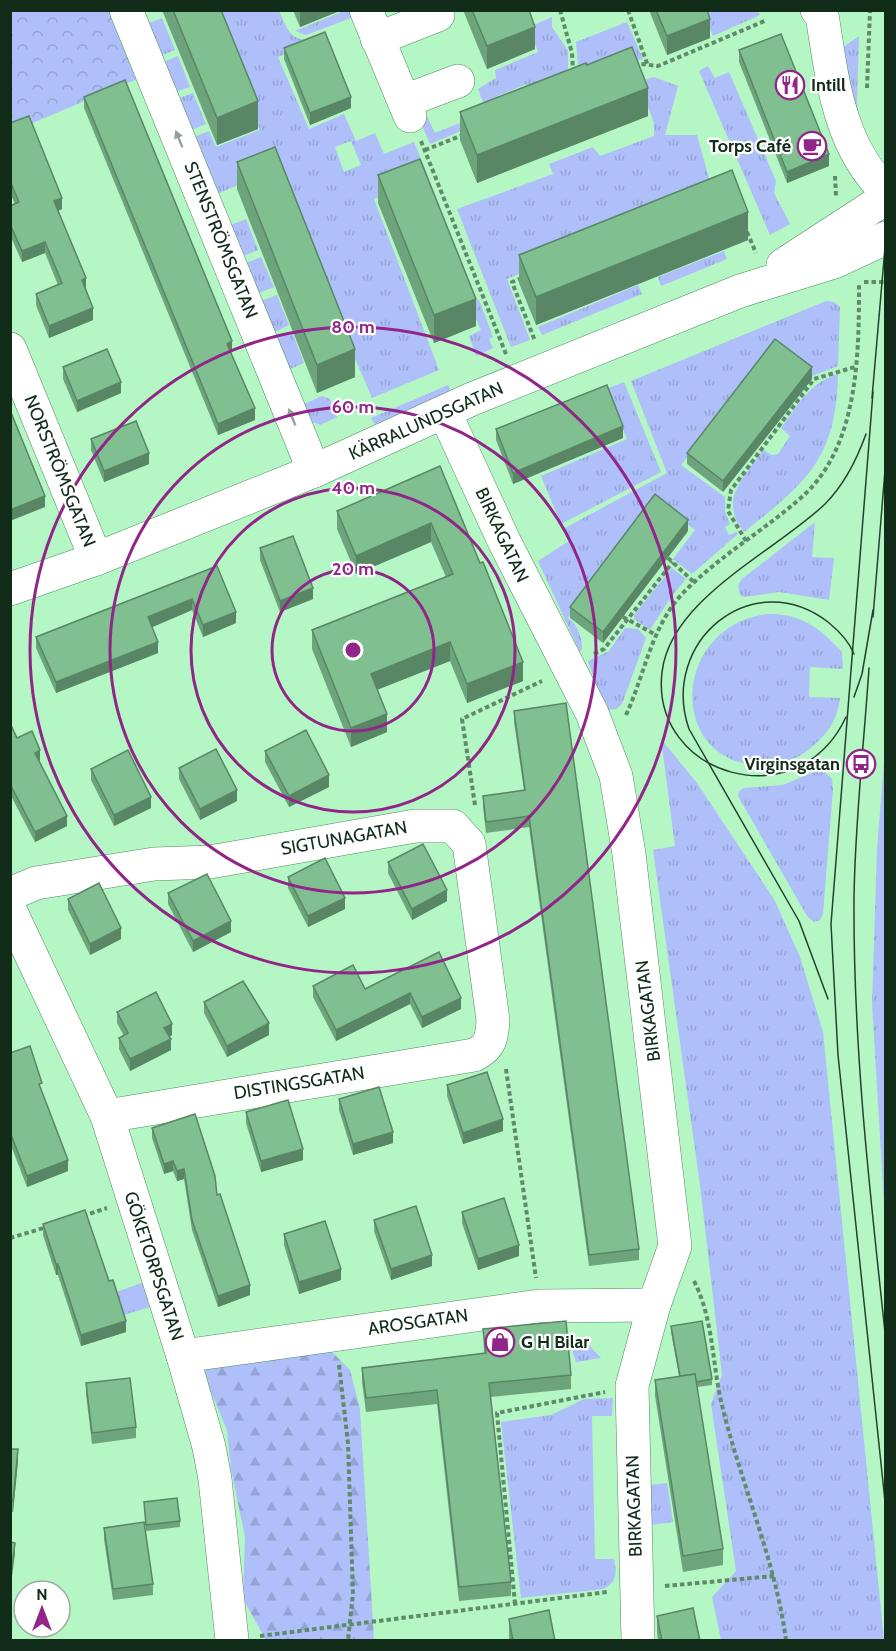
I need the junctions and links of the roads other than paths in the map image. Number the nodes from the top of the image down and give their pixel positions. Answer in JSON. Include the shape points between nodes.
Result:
{"nodes":[{"id":1,"x":126,"y":10,"type":"edge"},
{"id":2,"x":820,"y":13,"type":"edge"},
{"id":3,"x":438,"y":15,"type":"dead end"},
{"id":4,"x":371,"y":25,"type":"edge"},
{"id":5,"x":458,"y":81,"type":"dead end"},
{"id":6,"x":885,"y":191,"type":"edge"},
{"id":7,"x":885,"y":198,"type":"edge"},
{"id":8,"x":885,"y":238,"type":"edge"},
{"id":9,"x":740,"y":291,"type":"junction"},
{"id":10,"x":10,"y":349,"type":"edge"},
{"id":11,"x":446,"y":413,"type":"junction"},
{"id":12,"x":314,"y":471,"type":"junction"},
{"id":13,"x":96,"y":559,"type":"junction"},
{"id":14,"x":10,"y":589,"type":"edge"},
{"id":15,"x":10,"y":894,"type":"edge"},
{"id":16,"x":10,"y":910,"type":"edge"},
{"id":17,"x":489,"y":1045,"type":"joint"},
{"id":18,"x":107,"y":1116,"type":"junction"},
{"id":19,"x":654,"y":1305,"type":"junction"},
{"id":20,"x":183,"y":1356,"type":"junction"},
{"id":21,"x":242,"y":1639,"type":"edge"},
{"id":22,"x":638,"y":1641,"type":"edge"}],
"edges":[{"from":12,"to":1,"type":"street","name":"STENSTRÖMSGATAN","one_way":true},
{"from":2,"to":6,"type":"street","via":[[839,108],[860,162]]},
{"from":3,"to":4,"type":"street"},
{"from":4,"to":5,"type":"street","via":[[408,108]]},
{"from":7,"to":9,"type":"street","name":"KÄRRALUNDSGATAN"},
{"from":8,"to":9,"type":"street","name":"KÄRRALUNDSGATAN","via":[[834,262]]},
{"from":9,"to":11,"type":"street","name":"KÄRRALUNDSGATAN","via":[[471,399]]},
{"from":10,"to":13,"type":"street","name":"NORSTRÖMSGATAN"},
{"from":11,"to":12,"type":"street","name":"KÄRRALUNDSGATAN"},
{"from":11,"to":19,"type":"street","name":"BIRKAGATAN","via":[[504,541],[601,736],[616,776],[629,854],[675,1246]]},
{"from":12,"to":13,"type":"street","name":"KÄRRALUNDSGATAN"},
{"from":13,"to":14,"type":"street","name":"KÄRRALUNDSGATAN"},
{"from":15,"to":17,"type":"street","name":"SIGTUNAGATAN","via":[[36,883],[154,864],[210,862],[415,826],[448,824],[469,844],[473,865],[493,1020]]},
{"from":16,"to":18,"type":"street","name":"GÖKETORPSGATAN"},
{"from":17,"to":18,"type":"street","name":"DISTINGSGATAN","via":[[474,1055]]},
{"from":18,"to":20,"type":"street","name":"GÖKETORPSGATAN"},
{"from":19,"to":20,"type":"street","name":"AROSGATAN","via":[[539,1306]]},
{"from":19,"to":22,"type":"street","name":"BIRKAGATAN","via":[[632,1386]]},
{"from":20,"to":21,"type":"street","name":"GÖKETORPSGATAN","via":[[209,1447]]}]}
